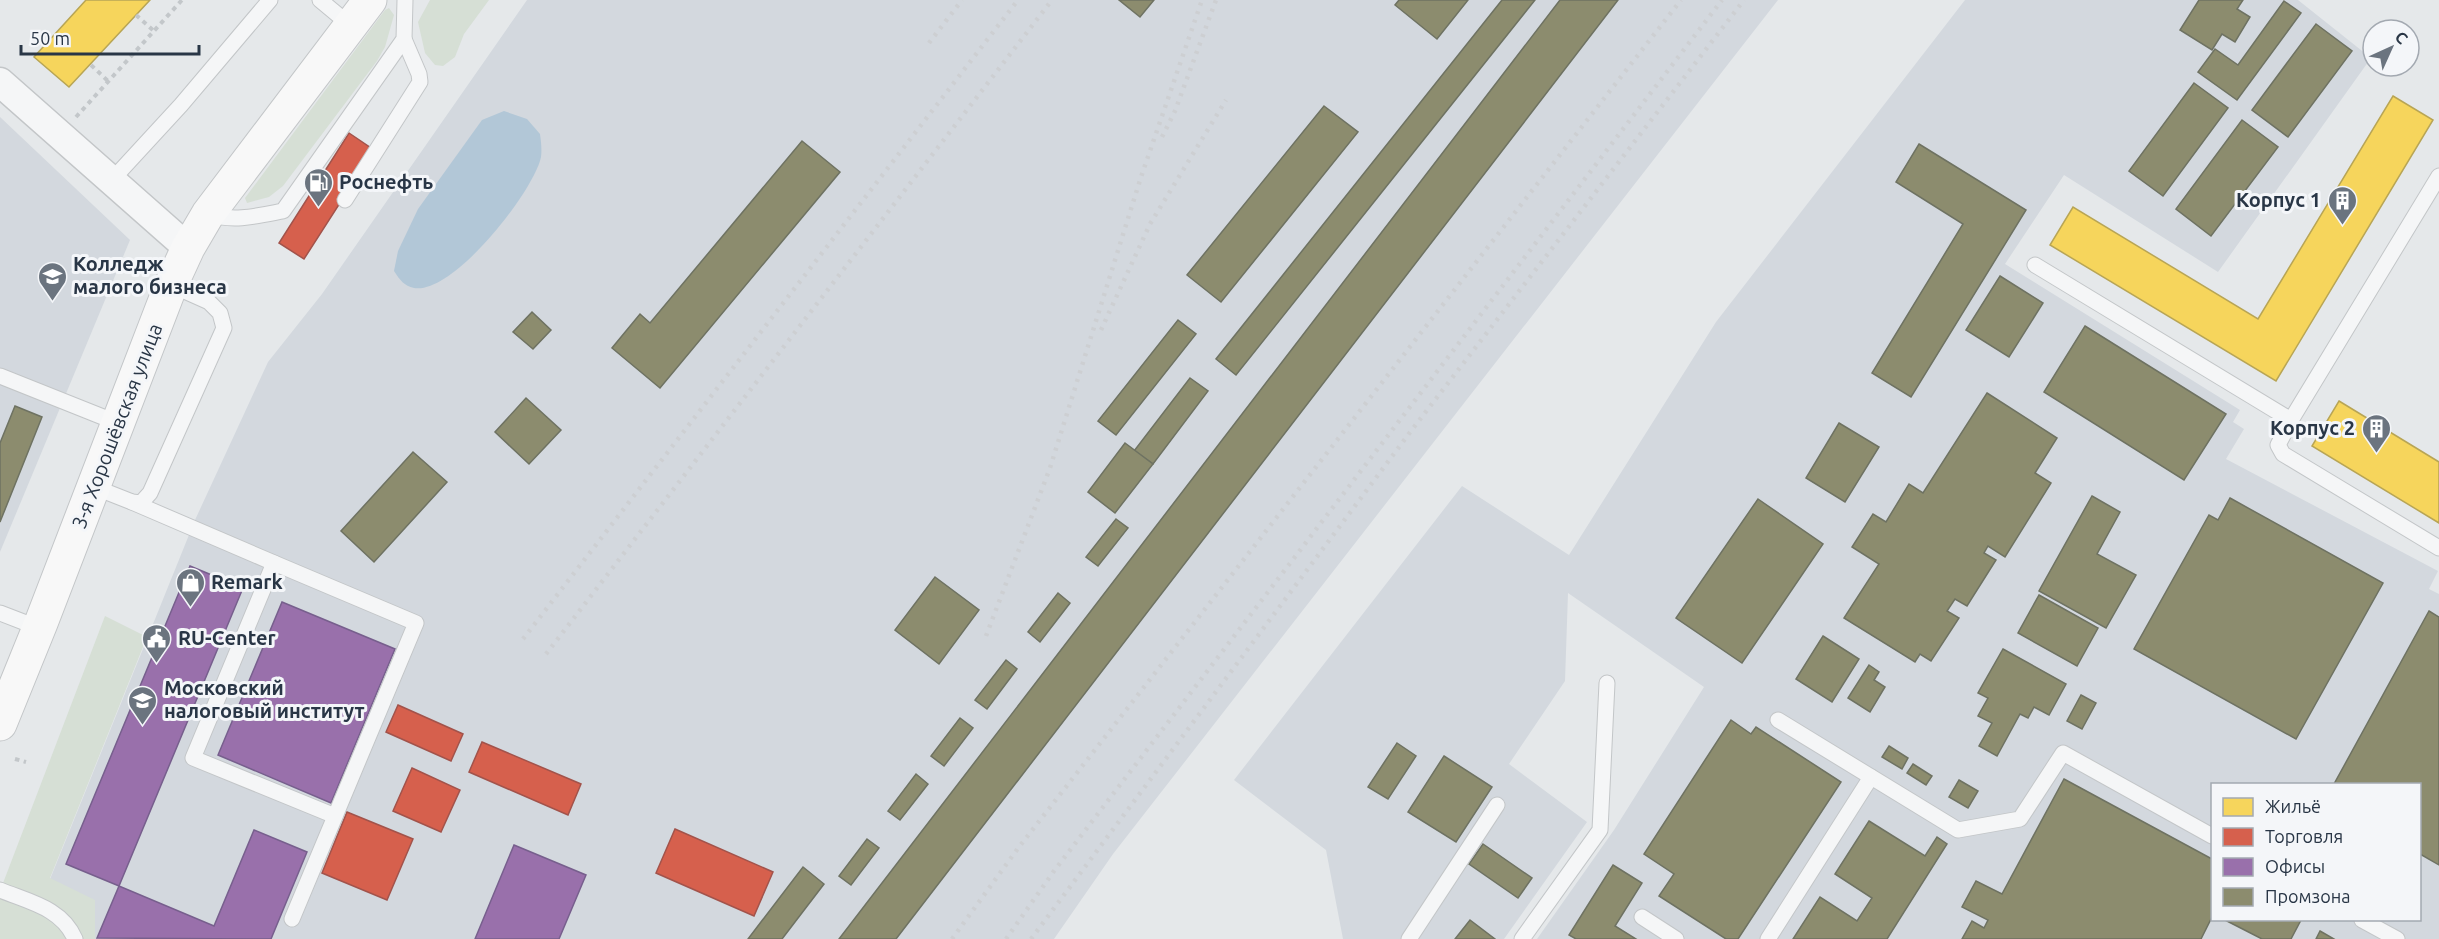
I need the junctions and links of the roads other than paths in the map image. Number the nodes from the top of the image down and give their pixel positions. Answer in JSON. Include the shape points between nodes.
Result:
{"nodes":[{"id":1,"x":270,"y":0,"type":"edge"},
{"id":2,"x":320,"y":0,"type":"edge"},
{"id":3,"x":405,"y":0,"type":"edge"},
{"id":4,"x":360,"y":12,"type":"edge"},
{"id":5,"x":404,"y":39,"type":"junction"},
{"id":6,"x":0,"y":82,"type":"edge"},
{"id":7,"x":2439,"y":176,"type":"edge"},
{"id":8,"x":111,"y":181,"type":"junction"},
{"id":9,"x":345,"y":200,"type":"dead end"},
{"id":10,"x":208,"y":214,"type":"junction"},
{"id":11,"x":188,"y":248,"type":"junction"},
{"id":12,"x":2035,"y":265,"type":"dead end"},
{"id":13,"x":171,"y":285,"type":"junction"},
{"id":14,"x":0,"y":376,"type":"edge"},
{"id":15,"x":2291,"y":420,"type":"junction"},
{"id":16,"x":118,"y":423,"type":"junction"},
{"id":17,"x":94,"y":487,"type":"junction"},
{"id":18,"x":132,"y":502,"type":"junction"},
{"id":19,"x":2439,"y":548,"type":"edge"},
{"id":20,"x":274,"y":563,"type":"junction"},
{"id":21,"x":0,"y":613,"type":"edge"},
{"id":22,"x":39,"y":628,"type":"junction"},
{"id":23,"x":1607,"y":683,"type":"dead end"},
{"id":24,"x":1778,"y":720,"type":"dead end"},
{"id":25,"x":0,"y":724,"type":"edge"},
{"id":26,"x":1871,"y":777,"type":"junction"},
{"id":27,"x":1497,"y":805,"type":"dead end"},
{"id":28,"x":335,"y":816,"type":"junction"},
{"id":29,"x":2211,"y":835,"type":"edge"},
{"id":30,"x":0,"y":890,"type":"edge"},
{"id":31,"x":1642,"y":917,"type":"dead end"},
{"id":32,"x":292,"y":920,"type":"dead end"},
{"id":33,"x":2364,"y":921,"type":"edge"},
{"id":34,"x":75,"y":939,"type":"edge"},
{"id":35,"x":1409,"y":939,"type":"edge"},
{"id":36,"x":1522,"y":939,"type":"edge"},
{"id":37,"x":1676,"y":939,"type":"edge"},
{"id":38,"x":1768,"y":939,"type":"edge"},
{"id":39,"x":2397,"y":939,"type":"edge"}],
"edges":[{"from":1,"to":8,"type":"lane"},
{"from":2,"to":4,"type":"lane"},
{"from":3,"to":5,"type":"lane"},
{"from":4,"to":10,"type":"street","name":"3-я Хорошёвская улица"},
{"from":5,"to":9,"type":"lane","via":[[420,82]]},
{"from":5,"to":10,"type":"lane","via":[[283,211],[225,220]]},
{"from":6,"to":8,"type":"street"},
{"from":7,"to":15,"type":"lane"},
{"from":8,"to":11,"type":"street"},
{"from":10,"to":11,"type":"street","name":"3-я Хорошёвская улица"},
{"from":11,"to":13,"type":"street","name":"3-я Хорошёвская улица"},
{"from":12,"to":15,"type":"lane"},
{"from":13,"to":16,"type":"street","name":"3-я Хорошёвская улица"},
{"from":13,"to":18,"type":"lane","via":[[209,302],[220,313],[224,328],[150,493],[141,503]]},
{"from":14,"to":16,"type":"lane"},
{"from":15,"to":19,"type":"lane","via":[[2279,440],[2279,450]]},
{"from":16,"to":17,"type":"street","name":"3-я Хорошёвская улица"},
{"from":17,"to":18,"type":"lane"},
{"from":17,"to":22,"type":"street","name":"3-я Хорошёвская улица"},
{"from":18,"to":20,"type":"lane"},
{"from":20,"to":28,"type":"lane","via":[[416,623]]},
{"from":20,"to":28,"type":"lane","via":[[193,758]]},
{"from":21,"to":22,"type":"lane"},
{"from":22,"to":25,"type":"street","name":"3-я Хорошёвская улица"},
{"from":23,"to":36,"type":"lane","via":[[1600,830]]},
{"from":24,"to":26,"type":"lane"},
{"from":26,"to":29,"type":"lane","via":[[1958,830],[2020,819],[2063,753]]},
{"from":26,"to":38,"type":"lane"},
{"from":27,"to":35,"type":"lane"},
{"from":28,"to":32,"type":"lane"},
{"from":30,"to":34,"type":"lane","via":[[57,914]]},
{"from":31,"to":37,"type":"lane"},
{"from":33,"to":39,"type":"lane"}]}
